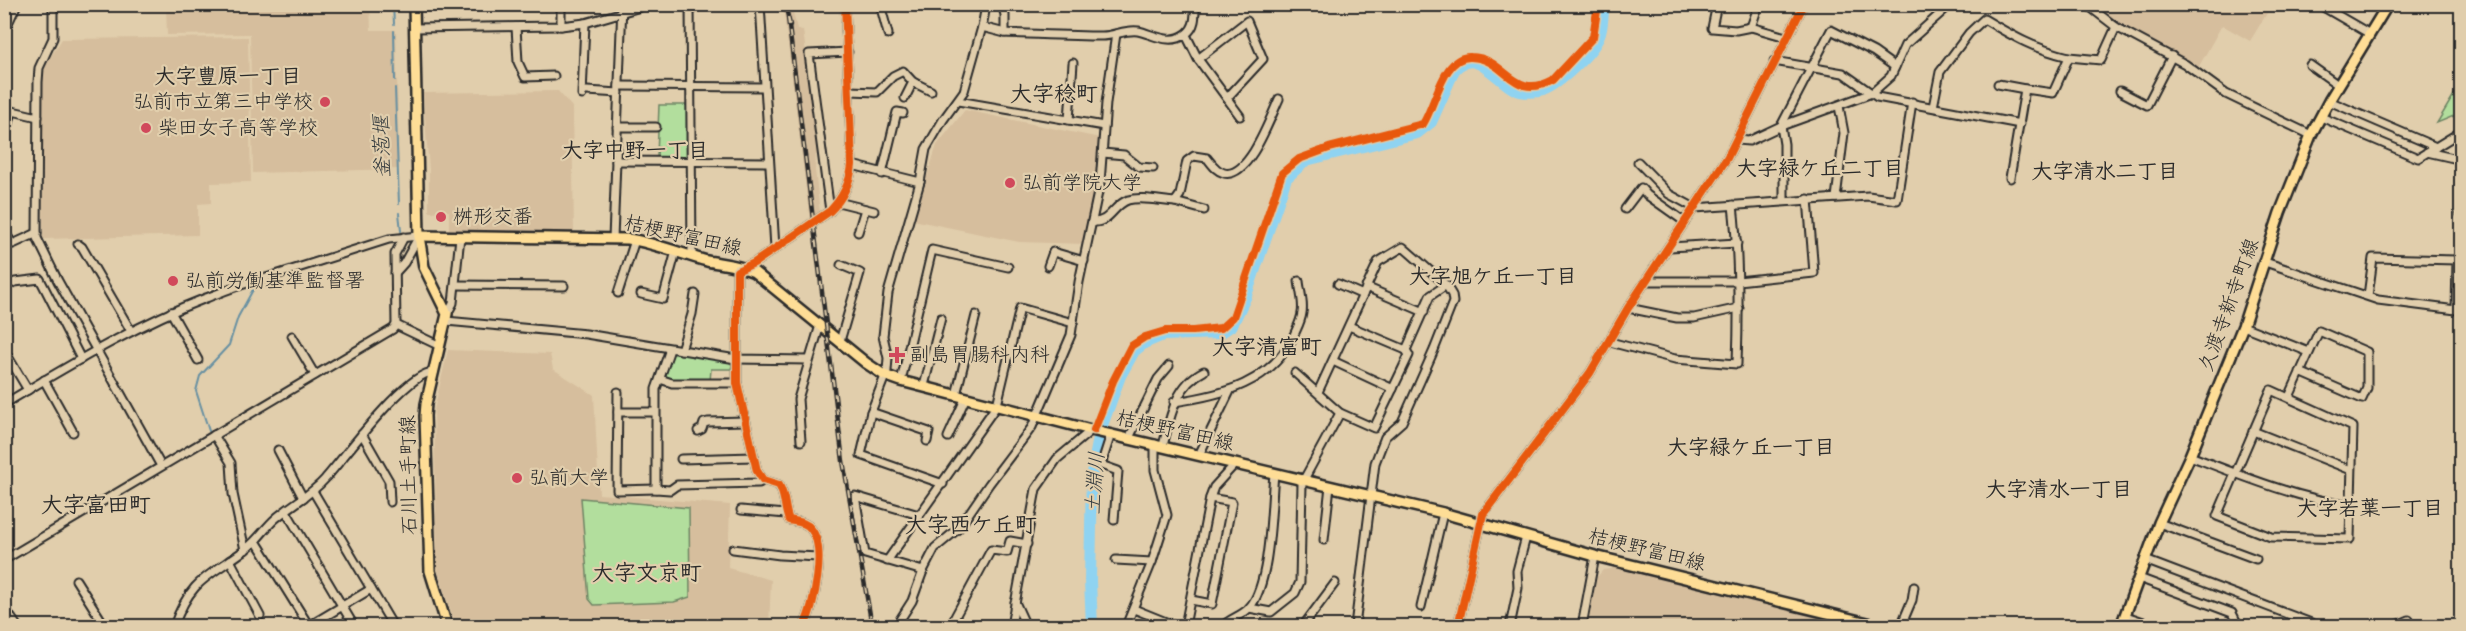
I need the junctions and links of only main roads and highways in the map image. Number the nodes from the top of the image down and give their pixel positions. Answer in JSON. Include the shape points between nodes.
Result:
{"nodes":[{"id":1,"x":414,"y":4,"type":"edge"},
{"id":2,"x":2388,"y":4,"type":"edge"},
{"id":3,"x":419,"y":236,"type":"junction"},
{"id":4,"x":447,"y":627,"type":"edge"},
{"id":5,"x":1880,"y":627,"type":"edge"},
{"id":6,"x":2121,"y":627,"type":"edge"}],
"edges":[{"from":1,"to":3,"type":"main road"},
{"from":2,"to":6,"type":"main road","name":"久渡寺新寺町線","via":[[2311,135],[2280,213],[2243,326],[2159,523]]},
{"from":3,"to":4,"type":"main road","name":"石川土手町線","via":[[423,267],[446,318],[425,416],[430,571]]},
{"from":3,"to":5,"type":"main road","name":"桔梗野富田線","via":[[634,240],[743,267],[884,375],[901,381],[1443,513],[1595,556]]}]}
